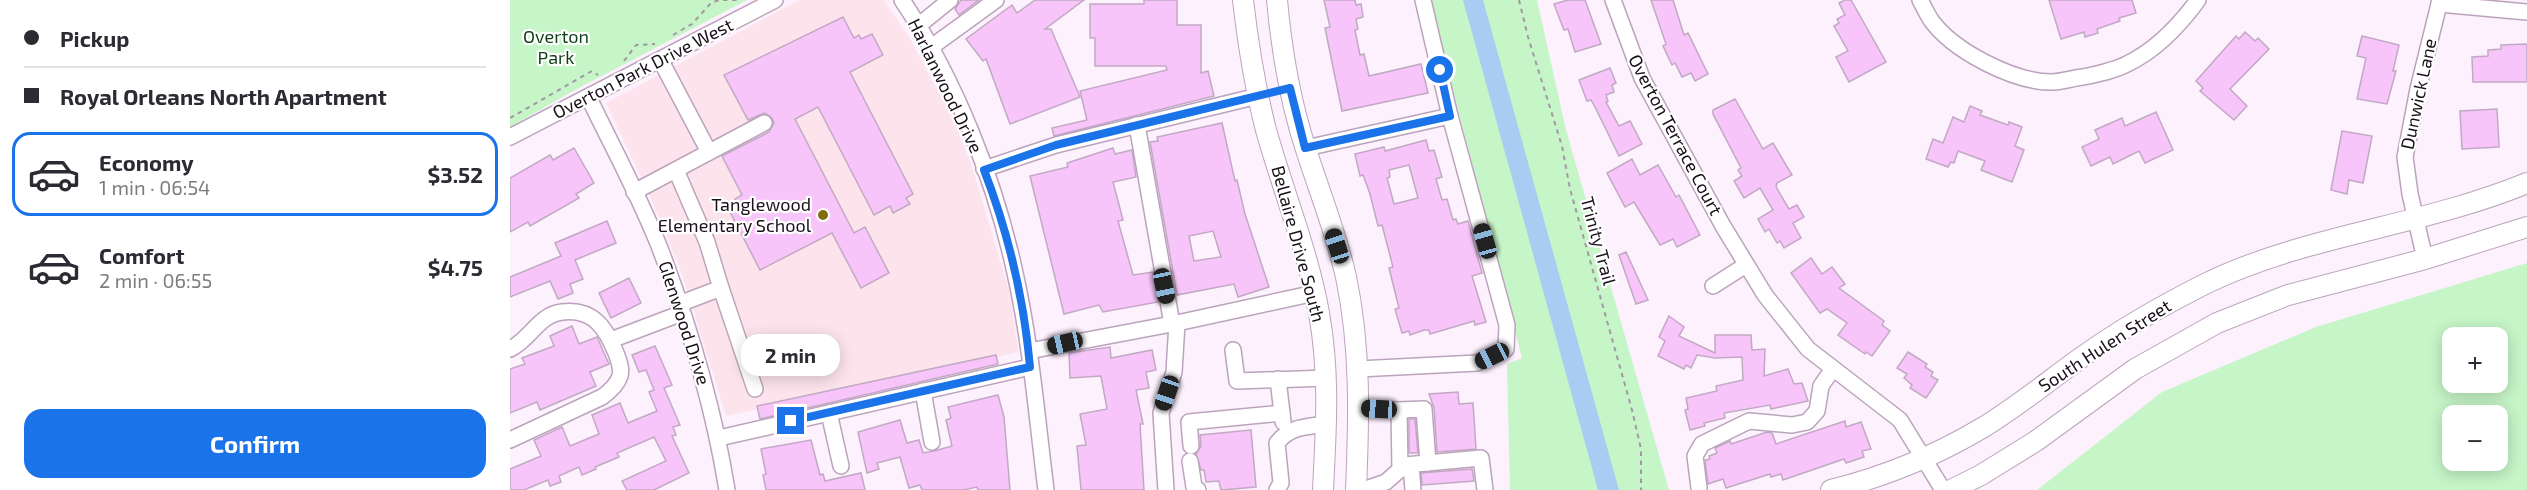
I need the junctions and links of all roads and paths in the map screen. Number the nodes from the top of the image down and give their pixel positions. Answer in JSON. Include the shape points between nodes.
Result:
{"nodes":[{"id":1,"x":722,"y":0,"type":"edge"},
{"id":2,"x":738,"y":0,"type":"edge"},
{"id":3,"x":775,"y":0,"type":"edge"},
{"id":4,"x":902,"y":0,"type":"edge"},
{"id":5,"x":950,"y":0,"type":"edge"},
{"id":6,"x":996,"y":0,"type":"edge"},
{"id":7,"x":1244,"y":0,"type":"edge"},
{"id":8,"x":1277,"y":0,"type":"edge"},
{"id":9,"x":1423,"y":0,"type":"edge"},
{"id":10,"x":1520,"y":0,"type":"edge"},
{"id":11,"x":1613,"y":0,"type":"edge"},
{"id":12,"x":1920,"y":0,"type":"edge"},
{"id":13,"x":2198,"y":0,"type":"edge"},
{"id":14,"x":2439,"y":2,"type":"edge"},
{"id":15,"x":2527,"y":12,"type":"edge"},
{"id":16,"x":918,"y":26,"type":"junction"},
{"id":17,"x":664,"y":39,"type":"dead end"},
{"id":18,"x":655,"y":45,"type":"dead end"},
{"id":19,"x":930,"y":48,"type":"junction"},
{"id":20,"x":661,"y":61,"type":"junction"},
{"id":21,"x":615,"y":66,"type":"dead end"},
{"id":22,"x":606,"y":71,"type":"dead end"},
{"id":23,"x":1290,"y":88,"type":"junction"},
{"id":24,"x":1258,"y":96,"type":"junction"},
{"id":25,"x":588,"y":98,"type":"junction"},
{"id":26,"x":1450,"y":116,"type":"junction"},
{"id":27,"x":510,"y":118,"type":"edge"},
{"id":28,"x":764,"y":123,"type":"dead end"},
{"id":29,"x":1137,"y":125,"type":"junction"},
{"id":30,"x":510,"y":137,"type":"edge"},
{"id":31,"x":1305,"y":148,"type":"junction"},
{"id":32,"x":709,"y":152,"type":"junction"},
{"id":33,"x":676,"y":170,"type":"junction"},
{"id":34,"x":984,"y":170,"type":"junction"},
{"id":35,"x":2527,"y":183,"type":"edge"},
{"id":36,"x":634,"y":192,"type":"junction"},
{"id":37,"x":2417,"y":220,"type":"junction"},
{"id":38,"x":2527,"y":227,"type":"edge"},
{"id":39,"x":2425,"y":259,"type":"junction"},
{"id":40,"x":1746,"y":265,"type":"junction"},
{"id":41,"x":1713,"y":286,"type":"dead end"},
{"id":42,"x":722,"y":288,"type":"junction"},
{"id":43,"x":1315,"y":293,"type":"junction"},
{"id":44,"x":681,"y":308,"type":"junction"},
{"id":45,"x":1351,"y":309,"type":"junction"},
{"id":46,"x":1319,"y":313,"type":"junction"},
{"id":47,"x":1175,"y":323,"type":"junction"},
{"id":48,"x":611,"y":340,"type":"junction"},
{"id":49,"x":510,"y":349,"type":"edge"},
{"id":50,"x":1233,"y":350,"type":"dead end"},
{"id":51,"x":1029,"y":359,"type":"junction"},
{"id":52,"x":1358,"y":369,"type":"junction"},
{"id":53,"x":1832,"y":370,"type":"junction"},
{"id":54,"x":1328,"y":378,"type":"junction"},
{"id":55,"x":1278,"y":379,"type":"junction"},
{"id":56,"x":754,"y":389,"type":"dead end"},
{"id":57,"x":923,"y":391,"type":"junction"},
{"id":58,"x":1359,"y":408,"type":"junction"},
{"id":59,"x":1399,"y":410,"type":"junction"},
{"id":60,"x":1282,"y":412,"type":"junction"},
{"id":61,"x":829,"y":413,"type":"junction"},
{"id":62,"x":1326,"y":424,"type":"junction"},
{"id":63,"x":1284,"y":434,"type":"junction"},
{"id":64,"x":719,"y":438,"type":"junction"},
{"id":65,"x":510,"y":440,"type":"edge"},
{"id":66,"x":932,"y":442,"type":"dead end"},
{"id":67,"x":1924,"y":458,"type":"junction"},
{"id":68,"x":1428,"y":463,"type":"junction"},
{"id":69,"x":841,"y":466,"type":"dead end"},
{"id":70,"x":1406,"y":467,"type":"junction"},
{"id":71,"x":1699,"y":488,"type":"dead end"},
{"id":72,"x":727,"y":490,"type":"edge"},
{"id":73,"x":1046,"y":490,"type":"edge"},
{"id":74,"x":1166,"y":490,"type":"edge"},
{"id":75,"x":1198,"y":490,"type":"edge"},
{"id":76,"x":1277,"y":490,"type":"edge"},
{"id":77,"x":1323,"y":490,"type":"edge"},
{"id":78,"x":1356,"y":490,"type":"edge"},
{"id":79,"x":1363,"y":490,"type":"edge"},
{"id":80,"x":1413,"y":490,"type":"edge"},
{"id":81,"x":1485,"y":490,"type":"edge"},
{"id":82,"x":1641,"y":490,"type":"edge"},
{"id":83,"x":1831,"y":490,"type":"edge"},
{"id":84,"x":1943,"y":490,"type":"edge"},
{"id":85,"x":1951,"y":490,"type":"edge"}],
"edges":[{"from":1,"to":2,"type":"path"},
{"from":1,"to":17,"type":"path","via":[[712,2],[692,24]]},
{"from":3,"to":20,"type":"street","name":"Overton Park Drive West"},
{"from":4,"to":16,"type":"street","name":"Harlanwood Drive"},
{"from":5,"to":16,"type":"street"},
{"from":6,"to":19,"type":"street"},
{"from":7,"to":24,"type":"main road","name":"Bellaire Drive South"},
{"from":8,"to":23,"type":"main road","name":"Bellaire Drive South"},
{"from":9,"to":26,"type":"street"},
{"from":10,"to":82,"type":"path","name":"Trinity Trail","via":[[1632,410],[1641,449]]},
{"from":11,"to":40,"type":"street","name":"Overton Terrace Court","via":[[1642,78]]},
{"from":12,"to":13,"type":"street","via":[[1932,21],[1957,46],[1991,66],[2050,82],[2101,74],[2126,65],[2182,22]]},
{"from":14,"to":15,"type":"street"},
{"from":14,"to":37,"type":"street","name":"Dunwick Lane","via":[[2406,157]]},
{"from":16,"to":19,"type":"street","name":"Harlanwood Drive"},
{"from":18,"to":21,"type":"path","via":[[636,45]]},
{"from":19,"to":34,"type":"street","name":"Harlanwood Drive"},
{"from":20,"to":25,"type":"street","name":"Overton Park Drive West"},
{"from":20,"to":32,"type":"street"},
{"from":22,"to":27,"type":"path","via":[[596,76],[592,71]]},
{"from":23,"to":24,"type":"main road"},
{"from":23,"to":31,"type":"main road","name":"Bellaire Drive South"},
{"from":24,"to":29,"type":"street"},
{"from":24,"to":43,"type":"main road","name":"Bellaire Drive South"},
{"from":25,"to":30,"type":"street","name":"Overton Park Drive West"},
{"from":25,"to":36,"type":"street","name":"Glenwood Drive"},
{"from":26,"to":31,"type":"street"},
{"from":26,"to":52,"type":"street","via":[[1508,325],[1506,349],[1477,363]]},
{"from":28,"to":32,"type":"street"},
{"from":29,"to":34,"type":"street","via":[[1056,145]]},
{"from":29,"to":47,"type":"street"},
{"from":31,"to":45,"type":"main road","name":"Bellaire Drive South","via":[[1337,246]]},
{"from":32,"to":33,"type":"street"},
{"from":33,"to":36,"type":"street"},
{"from":33,"to":42,"type":"street"},
{"from":34,"to":51,"type":"street","name":"Harlanwood Drive","via":[[1004,229]]},
{"from":35,"to":37,"type":"main road","name":"South Hulen Street"},
{"from":36,"to":44,"type":"street","name":"Glenwood Drive"},
{"from":37,"to":39,"type":"street","name":"Dunwick Lane"},
{"from":37,"to":67,"type":"main road","name":"South Hulen Street","via":[[2288,252],[2210,282],[2146,315],[1983,428]]},
{"from":38,"to":39,"type":"main road","name":"South Hulen Street"},
{"from":39,"to":85,"type":"main road","name":"South Hulen Street","via":[[2288,295],[2192,335],[2135,369],[2008,459]]},
{"from":40,"to":41,"type":"street"},
{"from":40,"to":53,"type":"street","name":"Overton Terrace Court","via":[[1798,339]]},
{"from":42,"to":44,"type":"street"},
{"from":42,"to":56,"type":"street"},
{"from":43,"to":46,"type":"main road","name":"Bellaire Drive South"},
{"from":43,"to":47,"type":"street"},
{"from":44,"to":48,"type":"street"},
{"from":44,"to":64,"type":"street","name":"Glenwood Drive"},
{"from":45,"to":46,"type":"main road"},
{"from":45,"to":52,"type":"main road","name":"Bellaire Drive South"},
{"from":46,"to":54,"type":"main road","name":"Bellaire Drive South"},
{"from":47,"to":51,"type":"street"},
{"from":47,"to":74,"type":"street","via":[[1174,372],[1161,413]]},
{"from":48,"to":49,"type":"street","via":[[597,320],[581,313],[560,312],[538,323],[525,340]]},
{"from":48,"to":65,"type":"street","via":[[621,374],[611,390],[602,398]]},
{"from":50,"to":55,"type":"street","via":[[1237,381]]},
{"from":51,"to":57,"type":"street"},
{"from":51,"to":73,"type":"street","name":"Harlanwood Drive"},
{"from":52,"to":58,"type":"main road","name":"Bellaire Drive South"},
{"from":53,"to":67,"type":"street","name":"Overton Terrace Court","via":[[1893,413]]},
{"from":53,"to":71,"type":"street","via":[[1821,386],[1817,411],[1807,422],[1792,425],[1749,421],[1702,444],[1695,456]]},
{"from":54,"to":55,"type":"street"},
{"from":54,"to":62,"type":"main road","name":"Bellaire Drive South"},
{"from":55,"to":60,"type":"street"},
{"from":57,"to":61,"type":"street"},
{"from":57,"to":66,"type":"street"},
{"from":58,"to":59,"type":"street"},
{"from":58,"to":78,"type":"main road","name":"Bellaire Drive South"},
{"from":59,"to":68,"type":"street","via":[[1424,409]]},
{"from":59,"to":70,"type":"street"},
{"from":60,"to":63,"type":"street"},
{"from":60,"to":75,"type":"street","via":[[1189,422],[1194,487]]},
{"from":61,"to":64,"type":"street"},
{"from":61,"to":69,"type":"street"},
{"from":62,"to":63,"type":"street"},
{"from":62,"to":77,"type":"main road","name":"Bellaire Drive South"},
{"from":63,"to":76,"type":"street","via":[[1277,443],[1281,483]]},
{"from":64,"to":72,"type":"street","name":"Glenwood Drive"},
{"from":67,"to":83,"type":"main road","name":"South Hulen Street"},
{"from":67,"to":84,"type":"street","name":"Overton Terrace Court"},
{"from":68,"to":70,"type":"street"},
{"from":68,"to":81,"type":"street","via":[[1481,458]]},
{"from":70,"to":79,"type":"street","via":[[1386,482]]},
{"from":70,"to":80,"type":"street"}]}
